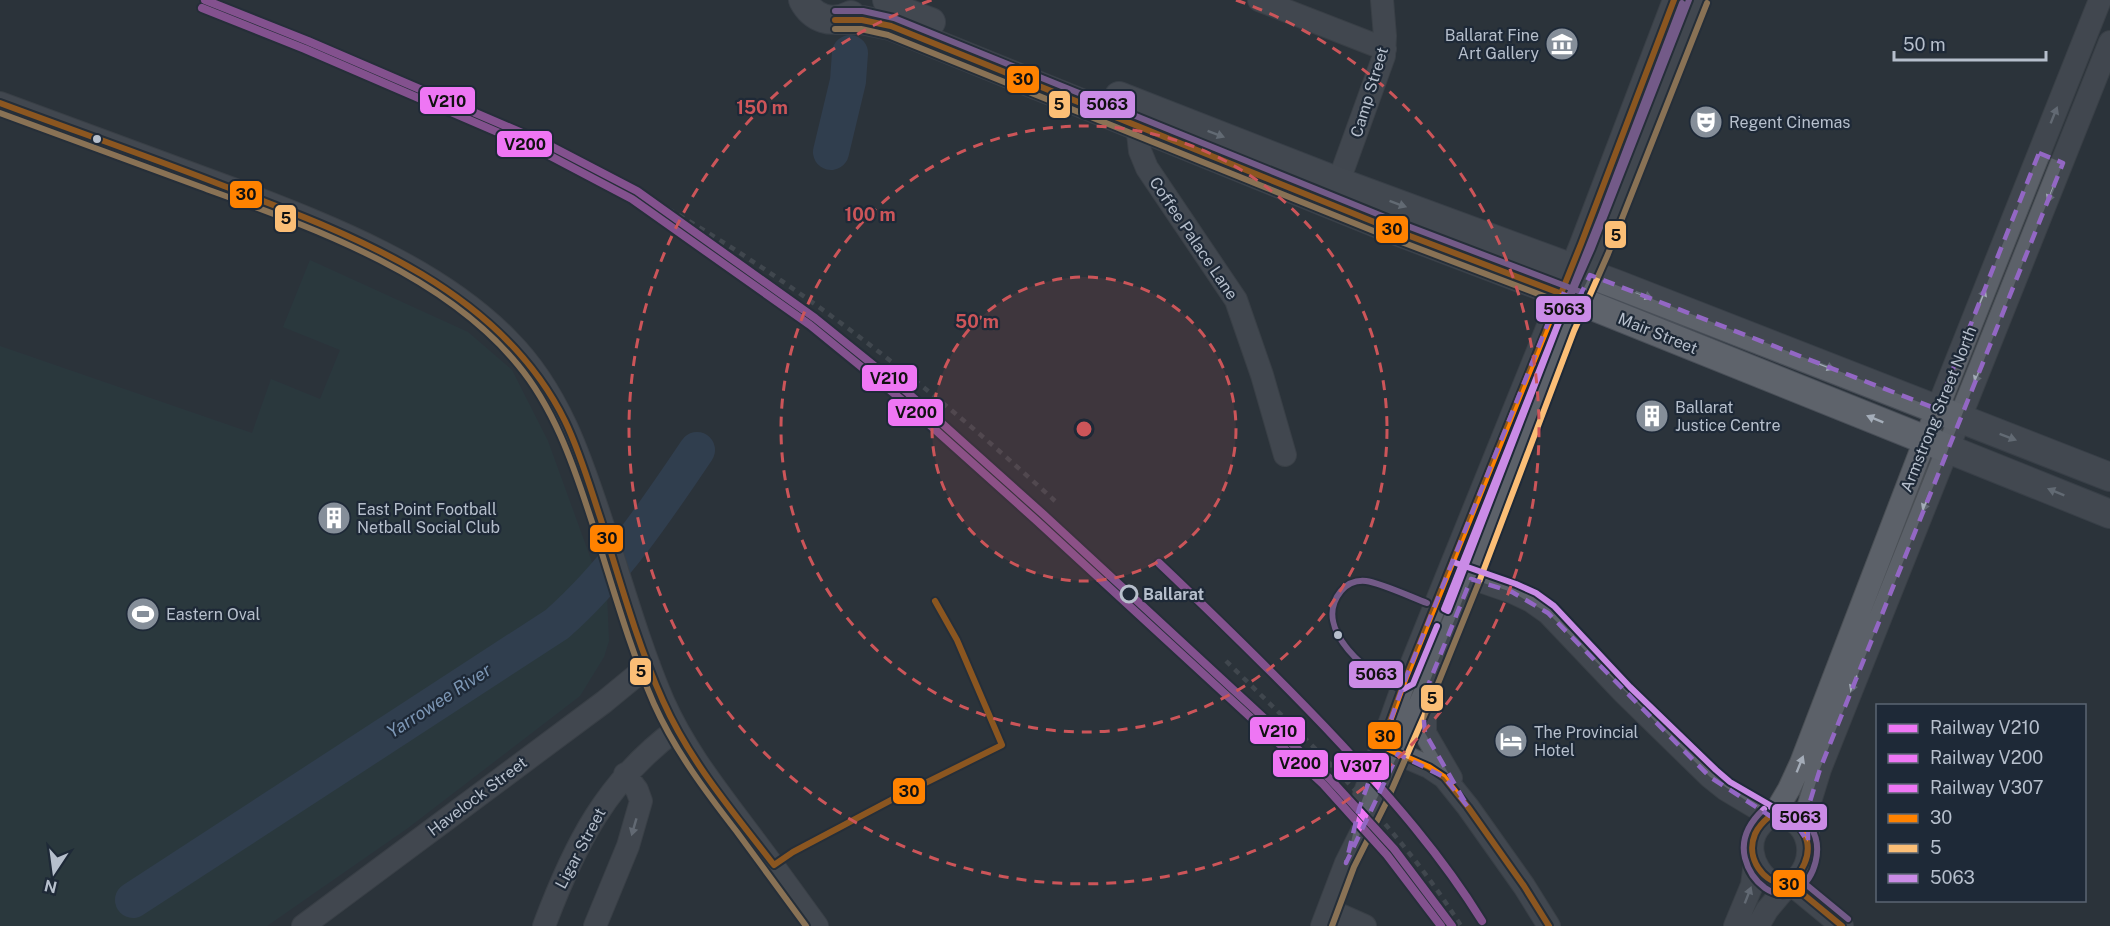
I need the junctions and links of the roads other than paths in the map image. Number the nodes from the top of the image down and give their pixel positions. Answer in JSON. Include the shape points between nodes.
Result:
{"nodes":[{"id":1,"x":864,"y":0,"type":"edge"},
{"id":2,"x":888,"y":0,"type":"edge"},
{"id":3,"x":1259,"y":0,"type":"edge"},
{"id":4,"x":1382,"y":0,"type":"edge"},
{"id":5,"x":1674,"y":0,"type":"edge"},
{"id":6,"x":1699,"y":0,"type":"edge"},
{"id":7,"x":2100,"y":0,"type":"edge"},
{"id":8,"x":812,"y":8,"type":"edge"},
{"id":9,"x":2110,"y":42,"type":"edge"},
{"id":10,"x":1385,"y":50,"type":"junction"},
{"id":11,"x":0,"y":104,"type":"edge"},
{"id":12,"x":1137,"y":124,"type":"junction"},
{"id":13,"x":2039,"y":153,"type":"junction"},
{"id":14,"x":2063,"y":163,"type":"junction"},
{"id":15,"x":1335,"y":193,"type":"junction"},
{"id":16,"x":1581,"y":271,"type":"junction"},
{"id":17,"x":1569,"y":297,"type":"junction"},
{"id":18,"x":1949,"y":414,"type":"junction"},
{"id":19,"x":1936,"y":444,"type":"junction"},
{"id":20,"x":1285,"y":455,"type":"dead end"},
{"id":21,"x":2110,"y":477,"type":"edge"},
{"id":22,"x":2110,"y":514,"type":"edge"},
{"id":23,"x":1878,"y":561,"type":"junction"},
{"id":24,"x":1899,"y":569,"type":"junction"},
{"id":25,"x":1450,"y":571,"type":"junction"},
{"id":26,"x":1471,"y":579,"type":"junction"},
{"id":27,"x":649,"y":665,"type":"junction"},
{"id":28,"x":1427,"y":688,"type":"junction"},
{"id":29,"x":677,"y":729,"type":"junction"},
{"id":30,"x":1390,"y":750,"type":"junction"},
{"id":31,"x":625,"y":774,"type":"junction"},
{"id":32,"x":1468,"y":807,"type":"junction"},
{"id":33,"x":1771,"y":816,"type":"junction"},
{"id":34,"x":1808,"y":843,"type":"junction"},
{"id":35,"x":1755,"y":863,"type":"junction"},
{"id":36,"x":1790,"y":884,"type":"junction"},
{"id":37,"x":1326,"y":918,"type":"edge"},
{"id":38,"x":303,"y":926,"type":"edge"},
{"id":39,"x":544,"y":926,"type":"edge"},
{"id":40,"x":595,"y":926,"type":"edge"},
{"id":41,"x":817,"y":926,"type":"edge"},
{"id":42,"x":1365,"y":926,"type":"edge"},
{"id":43,"x":1549,"y":926,"type":"edge"},
{"id":44,"x":1736,"y":926,"type":"edge"},
{"id":45,"x":1758,"y":926,"type":"edge"},
{"id":46,"x":1842,"y":926,"type":"edge"}],
"edges":[{"from":1,"to":8,"type":"main road","via":[[850,15]]},
{"from":2,"to":15,"type":"main road","name":"Mair Street","one_way":true,"via":[[916,16]]},
{"from":3,"to":10,"type":"street"},
{"from":4,"to":10,"type":"street","name":"Camp Street"},
{"from":5,"to":16,"type":"street"},
{"from":6,"to":16,"type":"street"},
{"from":13,"to":7,"type":"street","name":"Armstrong Street North","one_way":true},
{"from":8,"to":12,"type":"main road","name":"Mair Street","via":[[891,26]]},
{"from":9,"to":14,"type":"street","name":"Armstrong Street North"},
{"from":10,"to":15,"type":"street","name":"Camp Street"},
{"from":11,"to":27,"type":"street","via":[[307,219],[406,267],[473,309],[510,342],[556,405],[574,443]]},
{"from":12,"to":15,"type":"main road","name":"Mair Street"},
{"from":12,"to":20,"type":"street","name":"Coffee Palace Lane","via":[[1140,151],[1147,168],[1229,287],[1242,313]]},
{"from":13,"to":14,"type":"street"},
{"from":18,"to":13,"type":"street","name":"Armstrong Street North","one_way":true},
{"from":14,"to":18,"type":"street","name":"Armstrong Street North","one_way":true},
{"from":15,"to":16,"type":"main road","name":"Mair Street","one_way":true},
{"from":15,"to":17,"type":"main road","name":"Mair Street"},
{"from":16,"to":17,"type":"street"},
{"from":16,"to":18,"type":"main road","name":"Mair Street","one_way":true},
{"from":19,"to":17,"type":"main road","name":"Mair Street","one_way":true},
{"from":17,"to":25,"type":"street"},
{"from":17,"to":26,"type":"street","via":[[1528,425]]},
{"from":18,"to":19,"type":"street","name":"Armstrong Street North"},
{"from":18,"to":21,"type":"main road","name":"Mair Street","one_way":true},
{"from":22,"to":19,"type":"main road","name":"Mair Street","one_way":true},
{"from":19,"to":23,"type":"street","name":"Armstrong Street North"},
{"from":19,"to":24,"type":"street","name":"Armstrong Street North","one_way":true},
{"from":23,"to":24,"type":"street"},
{"from":33,"to":23,"type":"street","name":"Armstrong Street North","one_way":true,"via":[[1801,764]]},
{"from":24,"to":34,"type":"street","name":"Armstrong Street North","one_way":true,"via":[[1814,785],[1808,808]]},
{"from":25,"to":26,"type":"street"},
{"from":25,"to":30,"type":"street"},
{"from":26,"to":28,"type":"street"},
{"from":26,"to":33,"type":"street","via":[[1512,592],[1548,613],[1710,777]]},
{"from":27,"to":29,"type":"street"},
{"from":27,"to":38,"type":"street","name":"Havelock Street"},
{"from":28,"to":30,"type":"street"},
{"from":28,"to":32,"type":"street","via":[[1425,733]]},
{"from":29,"to":31,"type":"street","name":"Ligar Street"},
{"from":29,"to":41,"type":"street","via":[[720,795]]},
{"from":30,"to":32,"type":"street","via":[[1444,777]]},
{"from":30,"to":37,"type":"street","via":[[1378,799],[1346,863]]},
{"from":31,"to":39,"type":"street","name":"Ligar Street","via":[[581,840]]},
{"from":31,"to":40,"type":"street","one_way":true,"via":[[641,801],[628,846]]},
{"from":32,"to":43,"type":"street"},
{"from":33,"to":34,"type":"street","via":[[1793,820]]},
{"from":33,"to":35,"type":"street","via":[[1761,823],[1754,836]]},
{"from":34,"to":36,"type":"street","via":[[1804,869]]},
{"from":35,"to":36,"type":"street","via":[[1768,880]]},
{"from":44,"to":35,"type":"street","one_way":true,"via":[[1752,885]]},
{"from":36,"to":45,"type":"street"},
{"from":36,"to":46,"type":"street"},
{"from":37,"to":42,"type":"street"}]}
